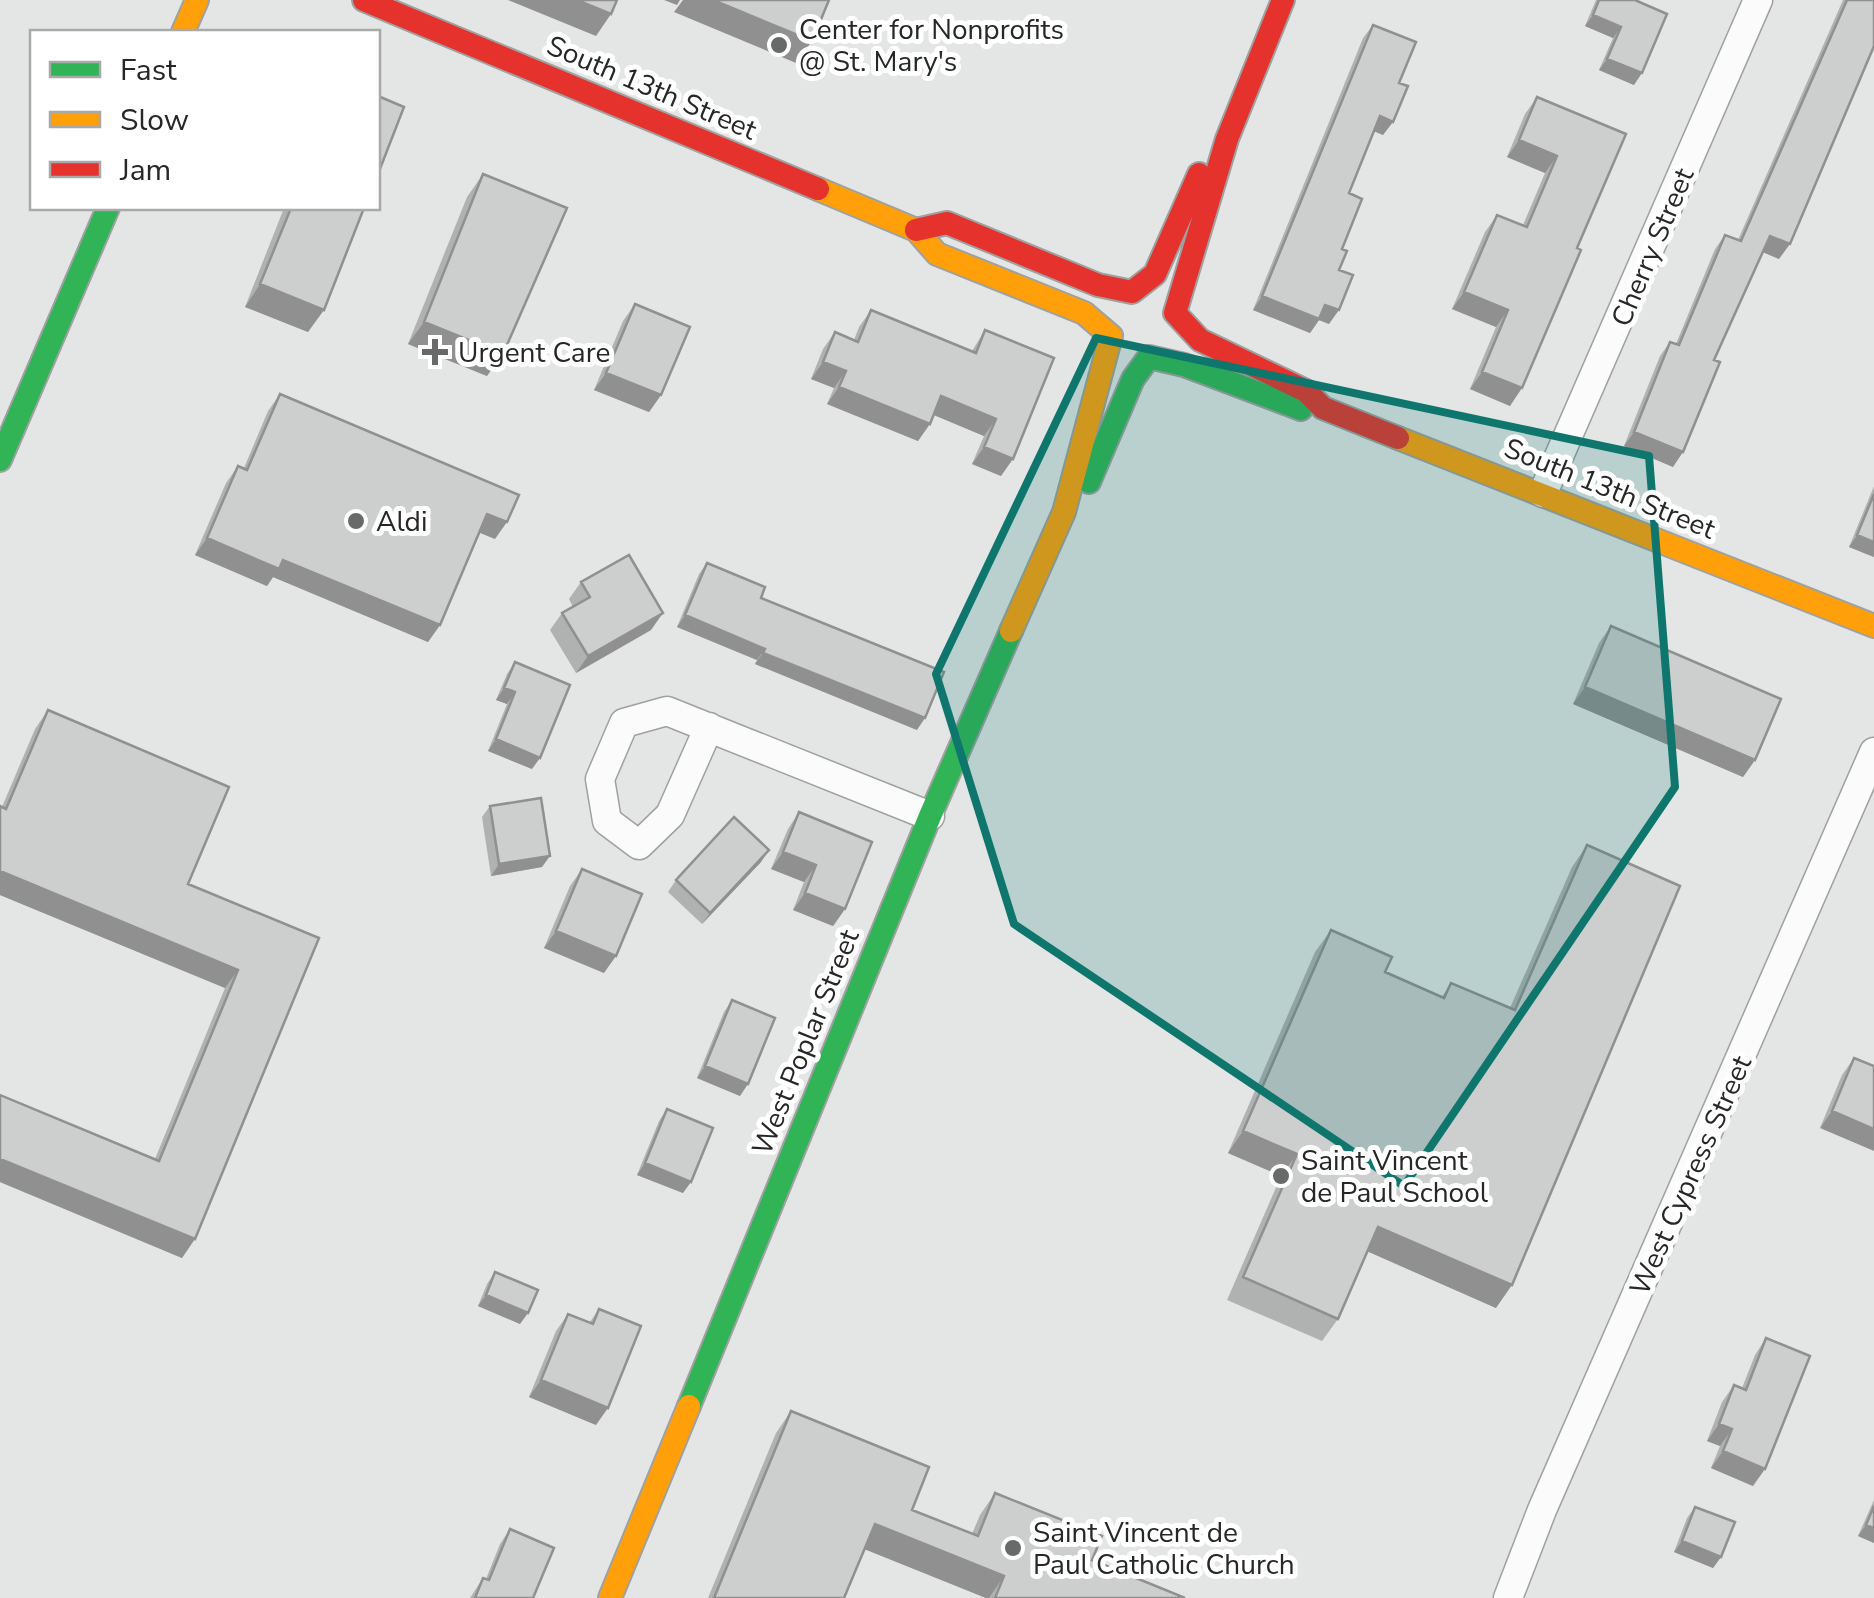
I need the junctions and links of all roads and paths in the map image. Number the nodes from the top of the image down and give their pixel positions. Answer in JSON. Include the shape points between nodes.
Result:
{"nodes":[{"id":1,"x":197,"y":0,"type":"edge"},
{"id":2,"x":364,"y":0,"type":"edge"},
{"id":3,"x":1283,"y":0,"type":"edge"},
{"id":4,"x":1758,"y":0,"type":"edge"},
{"id":5,"x":184,"y":30,"type":"edge"},
{"id":6,"x":1226,"y":139,"type":"junction"},
{"id":7,"x":107,"y":210,"type":"edge"},
{"id":8,"x":916,"y":230,"type":"junction"},
{"id":9,"x":1132,"y":292,"type":"junction"},
{"id":10,"x":1175,"y":312,"type":"junction"},
{"id":11,"x":1111,"y":336,"type":"junction"},
{"id":12,"x":1150,"y":357,"type":"junction"},
{"id":13,"x":1323,"y":408,"type":"junction"},
{"id":14,"x":0,"y":460,"type":"edge"},
{"id":15,"x":1543,"y":493,"type":"junction"},
{"id":16,"x":1064,"y":512,"type":"junction"},
{"id":17,"x":1874,"y":626,"type":"edge"},
{"id":18,"x":710,"y":728,"type":"junction"},
{"id":19,"x":1874,"y":752,"type":"edge"},
{"id":20,"x":930,"y":816,"type":"junction"},
{"id":21,"x":610,"y":1598,"type":"edge"},
{"id":22,"x":1508,"y":1598,"type":"edge"}],
"edges":[{"from":1,"to":5,"type":"street"},
{"from":2,"to":8,"type":"street","name":"South 13th Street"},
{"from":3,"to":6,"type":"street"},
{"from":4,"to":15,"type":"street","name":"Cherry Street"},
{"from":6,"to":9,"type":"street","via":[[1210,151],[1155,274]]},
{"from":6,"to":10,"type":"street"},
{"from":7,"to":14,"type":"street"},
{"from":8,"to":9,"type":"street","name":"South 13th Street","via":[[946,223],[1098,285]]},
{"from":8,"to":11,"type":"street","name":"South 13th Street","via":[[938,254],[1084,314]]},
{"from":9,"to":10,"type":"street","via":[[1153,291]]},
{"from":9,"to":11,"type":"street","via":[[1115,304]]},
{"from":10,"to":12,"type":"street","via":[[1169,345]]},
{"from":10,"to":13,"type":"street","name":"South 13th Street","via":[[1200,340],[1306,391]]},
{"from":11,"to":12,"type":"street","via":[[1126,353]]},
{"from":11,"to":16,"type":"street","name":"West Poplar Street"},
{"from":12,"to":13,"type":"street","name":"South 13th Street","via":[[1306,410]]},
{"from":12,"to":16,"type":"street","name":"West Poplar Street","via":[[1087,485]]},
{"from":13,"to":15,"type":"street","name":"South 13th Street"},
{"from":15,"to":17,"type":"street","name":"South 13th Street"},
{"from":16,"to":20,"type":"street","name":"West Poplar Street"},
{"from":18,"to":18,"type":"street","via":[[670,815],[638,845],[607,821],[600,779],[624,724],[667,711]]},
{"from":18,"to":20,"type":"street"},
{"from":19,"to":22,"type":"street","name":"West Cypress Street"},
{"from":20,"to":21,"type":"street","name":"West Poplar Street"}]}
